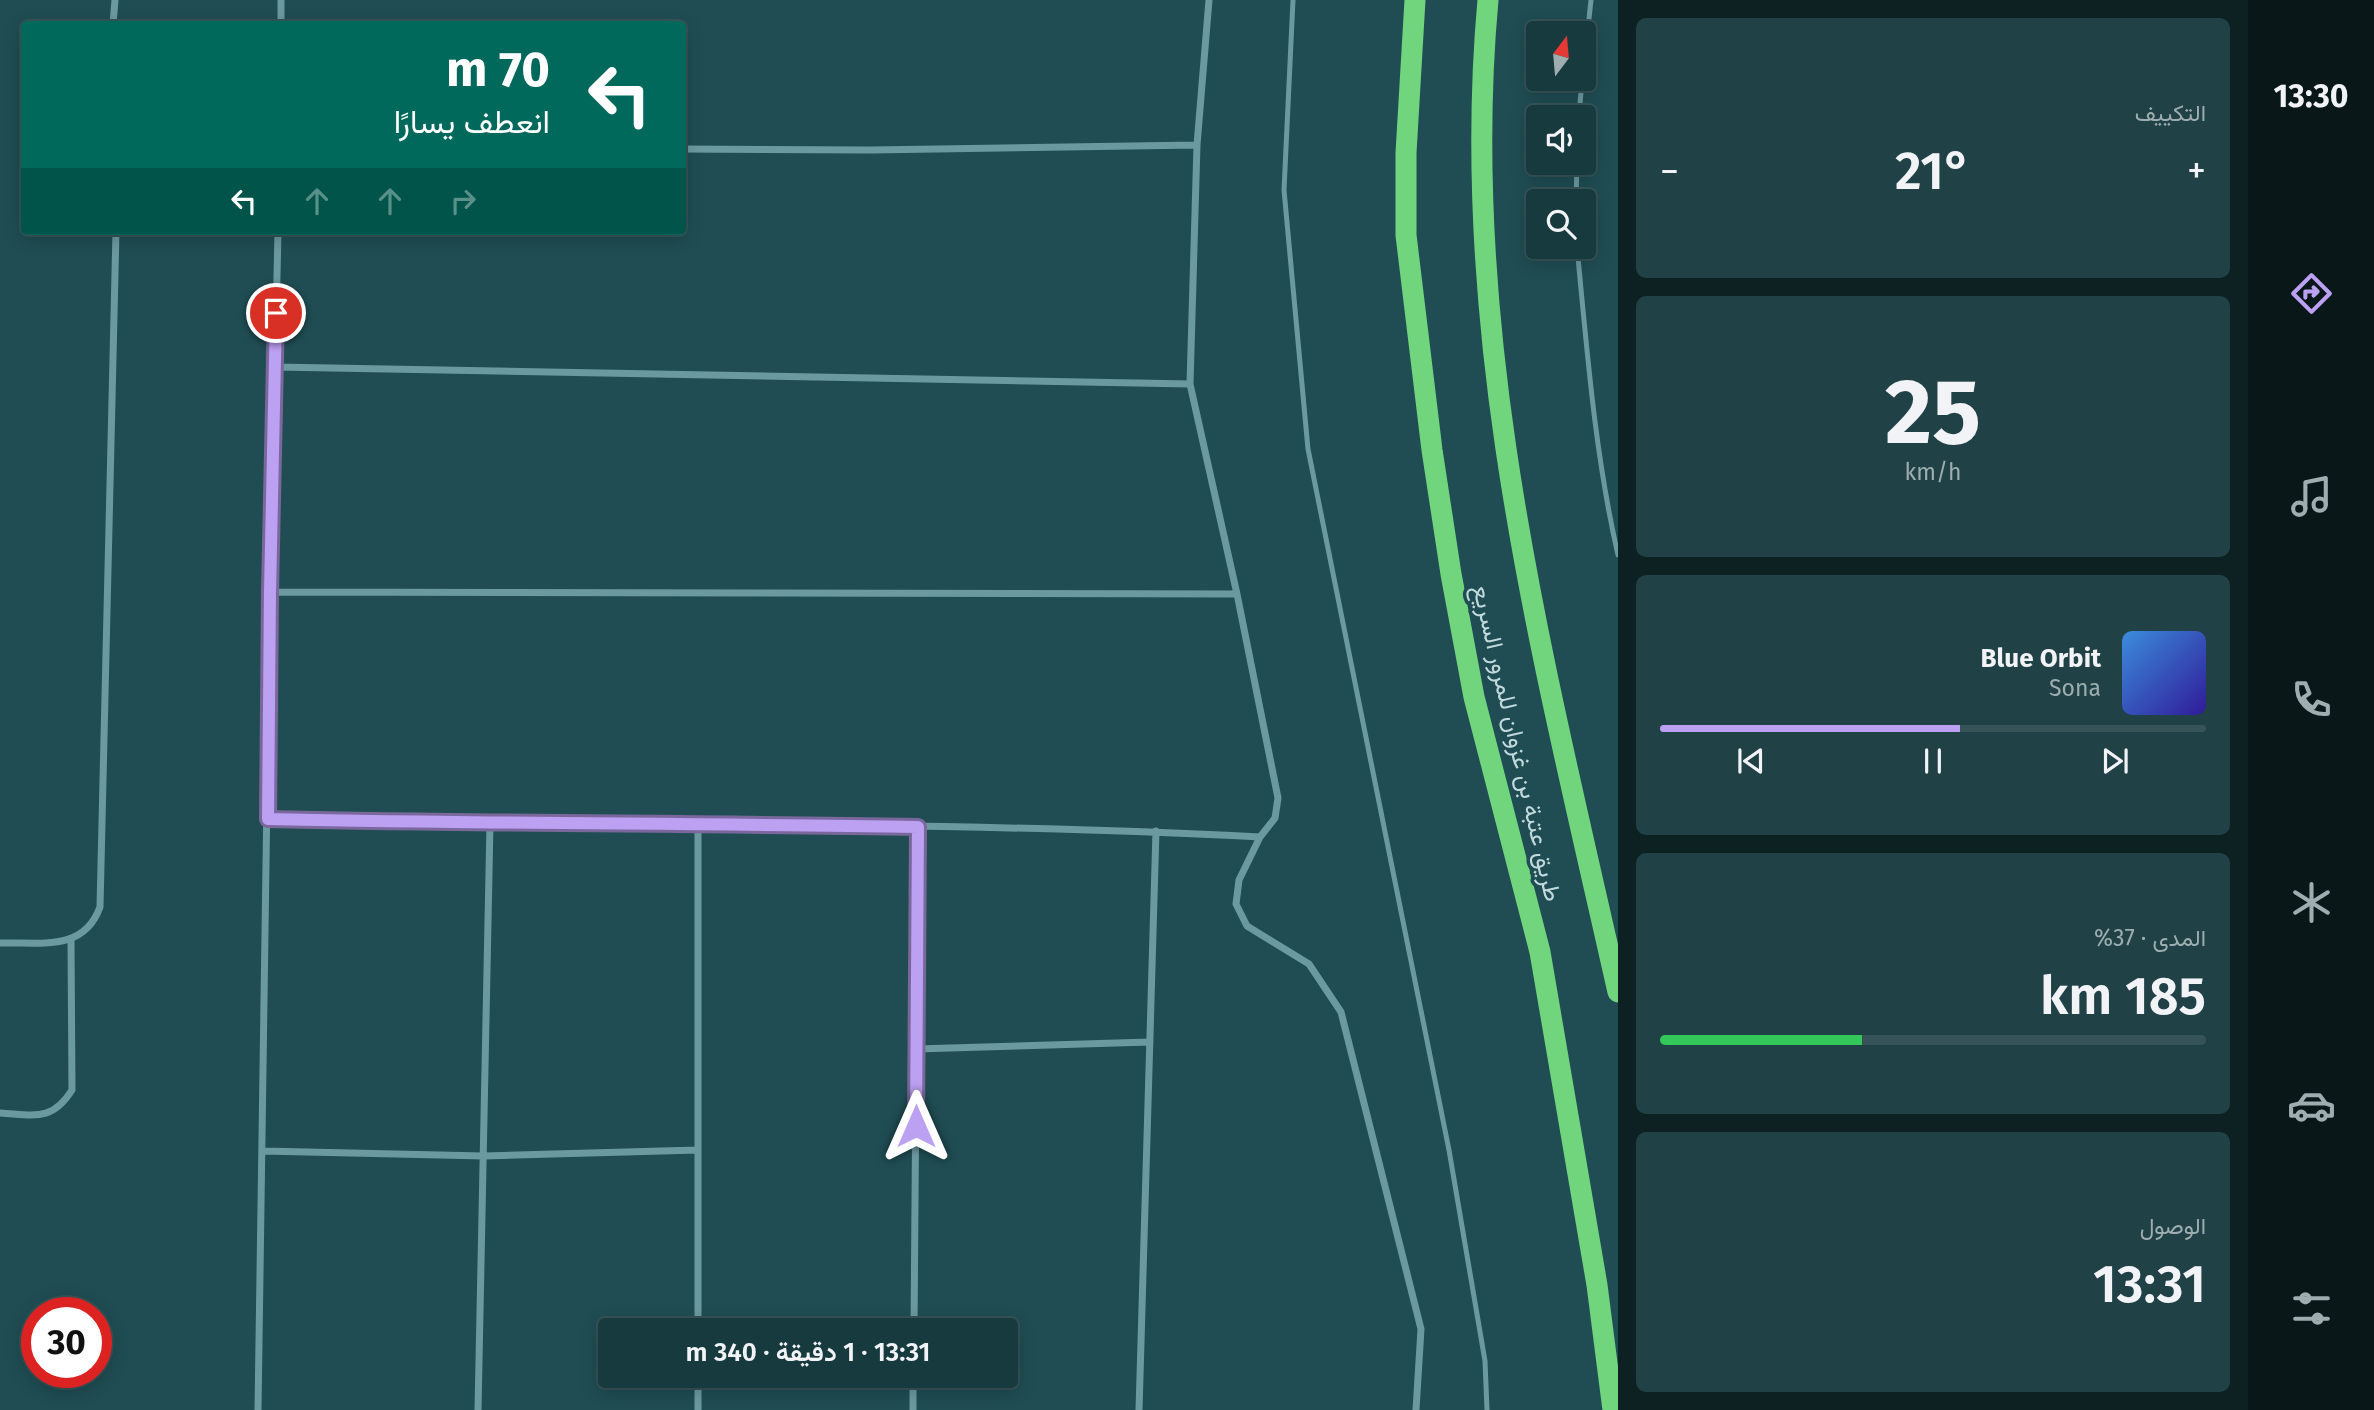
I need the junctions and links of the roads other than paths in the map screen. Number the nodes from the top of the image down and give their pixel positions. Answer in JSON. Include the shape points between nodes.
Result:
{"nodes":[{"id":1,"x":115,"y":0,"type":"edge"},
{"id":2,"x":281,"y":0,"type":"edge"},
{"id":3,"x":1209,"y":0,"type":"edge"},
{"id":4,"x":1293,"y":0,"type":"edge"},
{"id":5,"x":1415,"y":0,"type":"edge"},
{"id":6,"x":1488,"y":0,"type":"edge"},
{"id":7,"x":1591,"y":0,"type":"edge"},
{"id":8,"x":113,"y":21,"type":"edge"},
{"id":9,"x":281,"y":21,"type":"edge"},
{"id":10,"x":1589,"y":21,"type":"edge"},
{"id":11,"x":1197,"y":145,"type":"junction"},
{"id":12,"x":686,"y":149,"type":"edge"},
{"id":13,"x":117,"y":235,"type":"edge"},
{"id":14,"x":278,"y":235,"type":"edge"},
{"id":15,"x":1578,"y":259,"type":"edge"},
{"id":16,"x":276,"y":367,"type":"junction"},
{"id":17,"x":1190,"y":384,"type":"junction"},
{"id":18,"x":1618,"y":555,"type":"edge"},
{"id":19,"x":270,"y":592,"type":"junction"},
{"id":20,"x":1237,"y":594,"type":"junction"},
{"id":21,"x":268,"y":819,"type":"junction"},
{"id":22,"x":698,"y":822,"type":"junction"},
{"id":23,"x":490,"y":824,"type":"junction"},
{"id":24,"x":918,"y":827,"type":"junction"},
{"id":25,"x":1156,"y":831,"type":"junction"},
{"id":26,"x":1260,"y":837,"type":"junction"},
{"id":27,"x":71,"y":939,"type":"junction"},
{"id":28,"x":0,"y":943,"type":"edge"},
{"id":29,"x":1618,"y":992,"type":"edge"},
{"id":30,"x":1150,"y":1042,"type":"junction"},
{"id":31,"x":916,"y":1049,"type":"junction"},
{"id":32,"x":0,"y":1113,"type":"edge"},
{"id":33,"x":698,"y":1150,"type":"junction"},
{"id":34,"x":262,"y":1151,"type":"junction"},
{"id":35,"x":484,"y":1156,"type":"junction"},
{"id":36,"x":698,"y":1318,"type":"edge"},
{"id":37,"x":914,"y":1318,"type":"edge"},
{"id":38,"x":698,"y":1388,"type":"edge"},
{"id":39,"x":913,"y":1388,"type":"edge"},
{"id":40,"x":258,"y":1410,"type":"edge"},
{"id":41,"x":478,"y":1410,"type":"edge"},
{"id":42,"x":698,"y":1410,"type":"edge"},
{"id":43,"x":913,"y":1410,"type":"edge"},
{"id":44,"x":1139,"y":1410,"type":"edge"},
{"id":45,"x":1416,"y":1410,"type":"edge"},
{"id":46,"x":1487,"y":1410,"type":"edge"},
{"id":47,"x":1613,"y":1410,"type":"edge"}],
"edges":[{"from":1,"to":8,"type":"street"},
{"from":2,"to":9,"type":"street"},
{"from":3,"to":11,"type":"street"},
{"from":4,"to":46,"type":"lane","via":[[1284,190],[1308,449],[1449,1150],[1485,1361]]},
{"from":5,"to":47,"type":"highway","name":"طريق عتبة بن غزوان للمرور السريع","via":[[1406,235],[1432,450],[1475,697],[1539,952],[1597,1285]]},
{"from":6,"to":29,"type":"highway","name":"طريق عتبة بن غزوان للمرور السريع","via":[[1481,174],[1497,390],[1544,661]]},
{"from":7,"to":10,"type":"lane"},
{"from":11,"to":12,"type":"street"},
{"from":11,"to":17,"type":"street"},
{"from":13,"to":27,"type":"street","via":[[100,907],[95,921]]},
{"from":14,"to":16,"type":"street"},
{"from":15,"to":18,"type":"lane","via":[[1607,508]]},
{"from":16,"to":17,"type":"street"},
{"from":16,"to":19,"type":"street"},
{"from":17,"to":20,"type":"street"},
{"from":19,"to":20,"type":"street"},
{"from":19,"to":21,"type":"street"},
{"from":20,"to":26,"type":"street","via":[[1278,798],[1275,818]]},
{"from":21,"to":23,"type":"street"},
{"from":21,"to":34,"type":"street"},
{"from":22,"to":23,"type":"street"},
{"from":22,"to":24,"type":"street"},
{"from":22,"to":33,"type":"street"},
{"from":23,"to":35,"type":"street"},
{"from":24,"to":25,"type":"street"},
{"from":24,"to":31,"type":"street"},
{"from":25,"to":26,"type":"street"},
{"from":25,"to":30,"type":"street"},
{"from":26,"to":45,"type":"street","via":[[1239,880],[1236,904],[1247,926],[1309,964],[1341,1012],[1421,1329]]},
{"from":27,"to":28,"type":"street"},
{"from":27,"to":32,"type":"street","via":[[72,1090],[63,1104],[45,1116]]},
{"from":30,"to":31,"type":"street"},
{"from":30,"to":44,"type":"street"},
{"from":31,"to":37,"type":"street"},
{"from":33,"to":35,"type":"street"},
{"from":33,"to":36,"type":"street"},
{"from":34,"to":35,"type":"street"},
{"from":34,"to":40,"type":"street"},
{"from":35,"to":41,"type":"street"},
{"from":38,"to":42,"type":"street"},
{"from":39,"to":43,"type":"street"}]}
